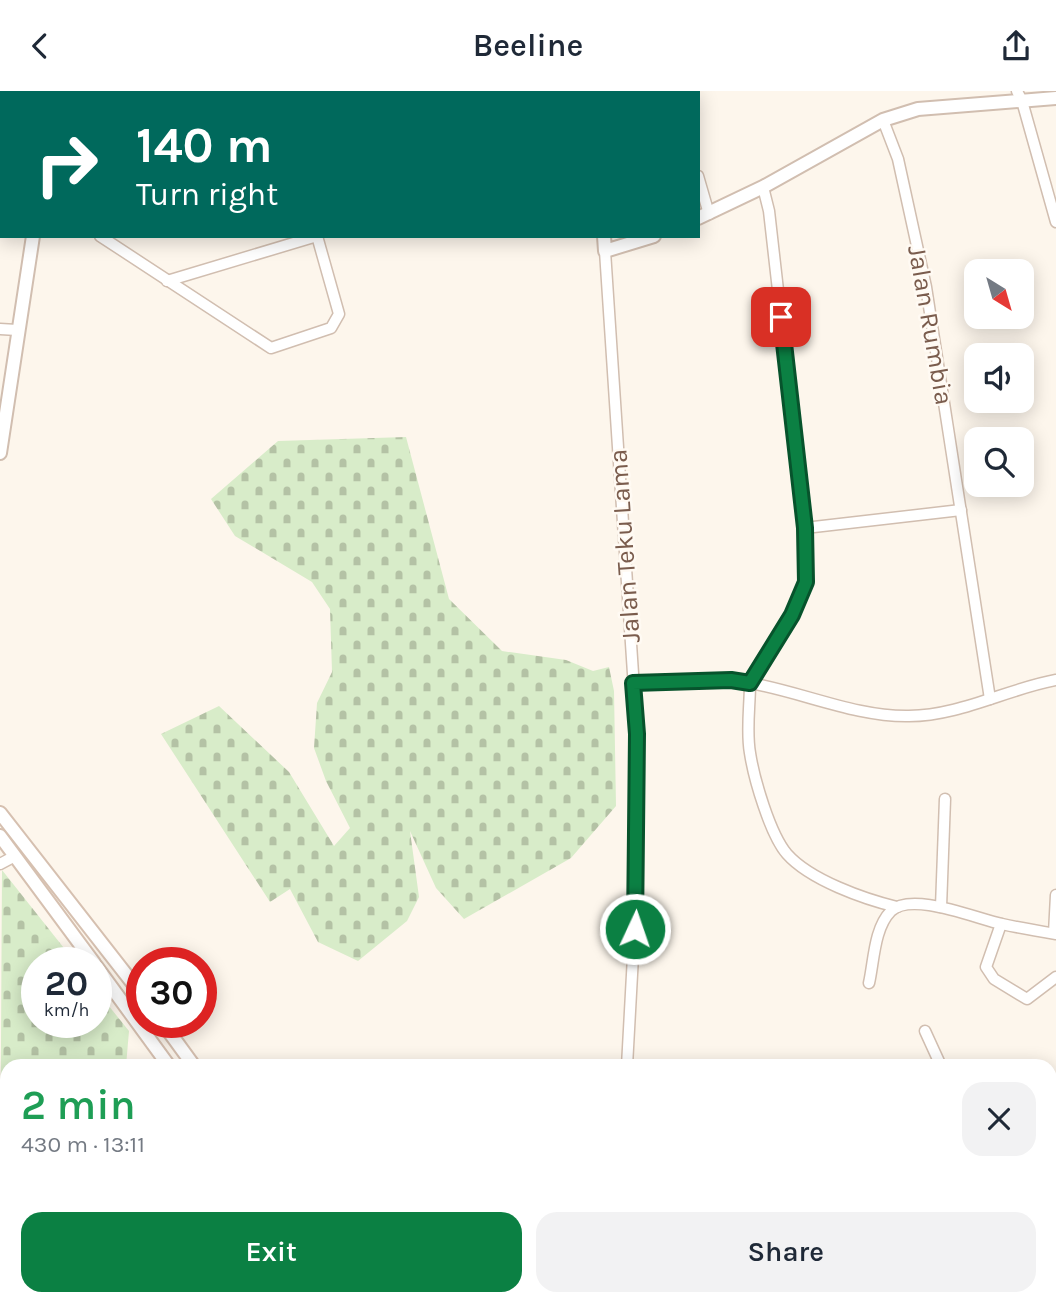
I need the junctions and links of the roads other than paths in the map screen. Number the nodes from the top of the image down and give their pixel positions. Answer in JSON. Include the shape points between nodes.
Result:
{"nodes":[{"id":1,"x":1019,"y":96,"type":"edge"},
{"id":2,"x":1056,"y":98,"type":"edge"},
{"id":3,"x":883,"y":120,"type":"junction"},
{"id":4,"x":763,"y":187,"type":"junction"},
{"id":5,"x":700,"y":192,"type":"edge"},
{"id":6,"x":703,"y":216,"type":"edge"},
{"id":7,"x":1056,"y":222,"type":"edge"},
{"id":8,"x":33,"y":238,"type":"edge"},
{"id":9,"x":103,"y":238,"type":"edge"},
{"id":10,"x":310,"y":238,"type":"edge"},
{"id":11,"x":318,"y":238,"type":"edge"},
{"id":12,"x":604,"y":238,"type":"edge"},
{"id":13,"x":649,"y":238,"type":"edge"},
{"id":14,"x":605,"y":251,"type":"junction"},
{"id":15,"x":167,"y":281,"type":"junction"},
{"id":16,"x":0,"y":329,"type":"edge"},
{"id":17,"x":17,"y":330,"type":"junction"},
{"id":18,"x":0,"y":452,"type":"edge"},
{"id":19,"x":961,"y":510,"type":"junction"},
{"id":20,"x":805,"y":528,"type":"junction"},
{"id":21,"x":1056,"y":680,"type":"edge"},
{"id":22,"x":633,"y":683,"type":"junction"},
{"id":23,"x":750,"y":683,"type":"junction"},
{"id":24,"x":990,"y":699,"type":"junction"},
{"id":25,"x":945,"y":799,"type":"dead end"},
{"id":26,"x":0,"y":813,"type":"edge"},
{"id":27,"x":0,"y":836,"type":"edge"},
{"id":28,"x":15,"y":856,"type":"junction"},
{"id":29,"x":0,"y":865,"type":"edge"},
{"id":30,"x":1056,"y":895,"type":"edge"},
{"id":31,"x":897,"y":907,"type":"junction"},
{"id":32,"x":941,"y":907,"type":"junction"},
{"id":33,"x":1001,"y":924,"type":"junction"},
{"id":34,"x":1055,"y":934,"type":"edge"},
{"id":35,"x":82,"y":947,"type":"edge"},
{"id":36,"x":126,"y":974,"type":"edge"},
{"id":37,"x":1056,"y":977,"type":"edge"},
{"id":38,"x":869,"y":983,"type":"dead end"},
{"id":39,"x":112,"y":987,"type":"edge"},
{"id":40,"x":925,"y":1031,"type":"dead end"},
{"id":41,"x":174,"y":1038,"type":"edge"},
{"id":42,"x":164,"y":1059,"type":"edge"},
{"id":43,"x":189,"y":1059,"type":"edge"},
{"id":44,"x":627,"y":1059,"type":"edge"},
{"id":45,"x":938,"y":1059,"type":"edge"}],
"edges":[{"from":1,"to":2,"type":"street"},
{"from":1,"to":3,"type":"street","via":[[918,109]]},
{"from":1,"to":7,"type":"street"},
{"from":3,"to":4,"type":"street"},
{"from":3,"to":19,"type":"street","name":"Jalan Rumbia","via":[[898,159],[926,287]]},
{"from":4,"to":6,"type":"street"},
{"from":4,"to":20,"type":"street"},
{"from":5,"to":6,"type":"street"},
{"from":8,"to":17,"type":"street"},
{"from":9,"to":15,"type":"street"},
{"from":10,"to":15,"type":"street"},
{"from":11,"to":15,"type":"street","via":[[339,314],[337,321],[331,328],[282,346],[260,343]]},
{"from":12,"to":14,"type":"street","name":"Jalan Teku Lama"},
{"from":13,"to":14,"type":"street"},
{"from":14,"to":22,"type":"street","name":"Jalan Teku Lama"},
{"from":16,"to":17,"type":"street"},
{"from":17,"to":18,"type":"street"},
{"from":19,"to":20,"type":"street"},
{"from":19,"to":24,"type":"street","name":"Jalan Rumbia"},
{"from":20,"to":23,"type":"street","via":[[804,590]]},
{"from":21,"to":24,"type":"street"},
{"from":22,"to":23,"type":"street"},
{"from":22,"to":44,"type":"street","name":"Jalan Teku Lama","via":[[638,883]]},
{"from":23,"to":24,"type":"street","via":[[877,713],[909,716]]},
{"from":23,"to":31,"type":"street","via":[[750,752],[764,803],[787,854],[839,887]]},
{"from":25,"to":32,"type":"street"},
{"from":26,"to":36,"type":"street"},
{"from":27,"to":28,"type":"street"},
{"from":28,"to":29,"type":"street"},
{"from":28,"to":35,"type":"street"},
{"from":30,"to":34,"type":"street"},
{"from":31,"to":32,"type":"street"},
{"from":31,"to":38,"type":"street","via":[[880,930]]},
{"from":32,"to":33,"type":"street"},
{"from":33,"to":34,"type":"street"},
{"from":33,"to":37,"type":"street","via":[[986,967],[994,979],[1027,999]]},
{"from":39,"to":42,"type":"street"},
{"from":40,"to":45,"type":"street"},
{"from":41,"to":43,"type":"street"}]}
